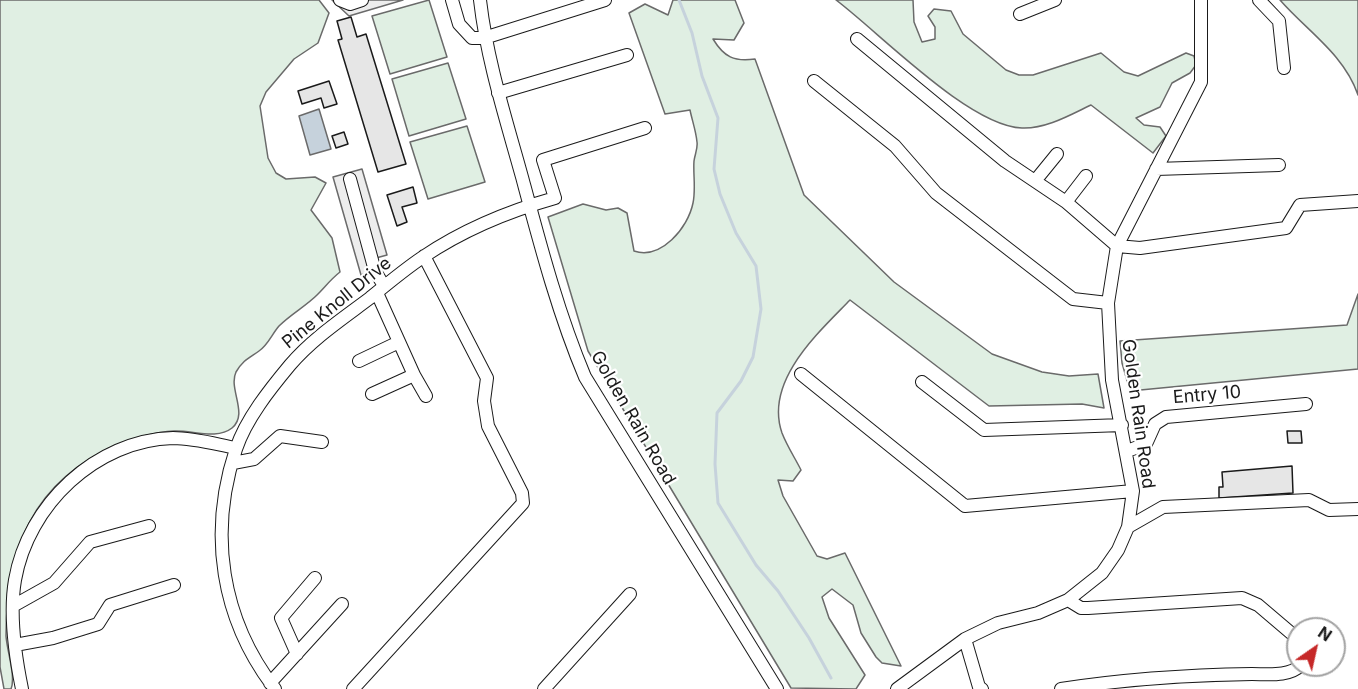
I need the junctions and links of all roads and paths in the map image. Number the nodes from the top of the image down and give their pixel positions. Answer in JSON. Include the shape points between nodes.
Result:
{"nodes":[{"id":1,"x":340,"y":0,"type":"edge"},
{"id":2,"x":362,"y":0,"type":"edge"},
{"id":3,"x":452,"y":0,"type":"edge"},
{"id":4,"x":480,"y":0,"type":"edge"},
{"id":5,"x":605,"y":0,"type":"edge"},
{"id":6,"x":1055,"y":0,"type":"edge"},
{"id":7,"x":1202,"y":0,"type":"edge"},
{"id":8,"x":1259,"y":0,"type":"edge"},
{"id":9,"x":1020,"y":15,"type":"dead end"},
{"id":10,"x":484,"y":38,"type":"junction"},
{"id":11,"x":857,"y":39,"type":"dead end"},
{"id":12,"x":627,"y":55,"type":"dead end"},
{"id":13,"x":1284,"y":68,"type":"dead end"},
{"id":14,"x":814,"y":81,"type":"dead end"},
{"id":15,"x":498,"y":93,"type":"junction"},
{"id":16,"x":645,"y":128,"type":"dead end"},
{"id":17,"x":1057,"y":154,"type":"dead end"},
{"id":18,"x":1279,"y":165,"type":"dead end"},
{"id":19,"x":1156,"y":170,"type":"junction"},
{"id":20,"x":1086,"y":176,"type":"dead end"},
{"id":21,"x":350,"y":179,"type":"dead end"},
{"id":22,"x":1035,"y":181,"type":"junction"},
{"id":23,"x":1358,"y":201,"type":"edge"},
{"id":24,"x":1066,"y":202,"type":"junction"},
{"id":25,"x":530,"y":205,"type":"junction"},
{"id":26,"x":1117,"y":246,"type":"junction"},
{"id":27,"x":424,"y":256,"type":"junction"},
{"id":28,"x":380,"y":290,"type":"junction"},
{"id":29,"x":1108,"y":303,"type":"junction"},
{"id":30,"x":399,"y":342,"type":"junction"},
{"id":31,"x":359,"y":361,"type":"dead end"},
{"id":32,"x":801,"y":374,"type":"dead end"},
{"id":33,"x":414,"y":375,"type":"junction"},
{"id":34,"x":922,"y":382,"type":"dead end"},
{"id":35,"x":372,"y":394,"type":"dead end"},
{"id":36,"x":426,"y":396,"type":"dead end"},
{"id":37,"x":1306,"y":404,"type":"dead end"},
{"id":38,"x":1122,"y":425,"type":"junction"},
{"id":39,"x":322,"y":442,"type":"dead end"},
{"id":40,"x":236,"y":448,"type":"junction"},
{"id":41,"x":1127,"y":452,"type":"junction"},
{"id":42,"x":233,"y":463,"type":"junction"},
{"id":43,"x":1133,"y":491,"type":"junction"},
{"id":44,"x":1358,"y":509,"type":"edge"},
{"id":45,"x":150,"y":526,"type":"dead end"},
{"id":46,"x":1128,"y":527,"type":"junction"},
{"id":47,"x":315,"y":578,"type":"dead end"},
{"id":48,"x":174,"y":585,"type":"dead end"},
{"id":49,"x":630,"y":594,"type":"dead end"},
{"id":50,"x":1068,"y":600,"type":"junction"},
{"id":51,"x":342,"y":604,"type":"dead end"},
{"id":52,"x":14,"y":606,"type":"junction"},
{"id":53,"x":1286,"y":629,"type":"edge"},
{"id":54,"x":965,"y":639,"type":"junction"},
{"id":55,"x":15,"y":645,"type":"junction"},
{"id":56,"x":297,"y":654,"type":"junction"},
{"id":57,"x":1286,"y":673,"type":"edge"},
{"id":58,"x":272,"y":686,"type":"edge"},
{"id":59,"x":22,"y":689,"type":"edge"},
{"id":60,"x":353,"y":689,"type":"edge"},
{"id":61,"x":544,"y":689,"type":"edge"},
{"id":62,"x":777,"y":689,"type":"edge"},
{"id":63,"x":897,"y":689,"type":"edge"},
{"id":64,"x":982,"y":689,"type":"edge"},
{"id":65,"x":1061,"y":689,"type":"edge"}],
"edges":[{"from":1,"to":2,"type":"street","via":[[350,4]]},
{"from":3,"to":10,"type":"street","via":[[459,24],[472,38]]},
{"from":4,"to":10,"type":"street","name":"Golden Rain Road"},
{"from":5,"to":10,"type":"street"},
{"from":6,"to":9,"type":"street"},
{"from":7,"to":19,"type":"street","name":"Golden Rain Road","via":[[1202,82]]},
{"from":8,"to":13,"type":"street","via":[[1279,21]]},
{"from":10,"to":15,"type":"street","name":"Golden Rain Road"},
{"from":11,"to":22,"type":"street","via":[[1005,161]]},
{"from":12,"to":15,"type":"street"},
{"from":14,"to":29,"type":"street","via":[[895,146],[936,193],[1073,299]]},
{"from":15,"to":25,"type":"street","name":"Golden Rain Road"},
{"from":16,"to":25,"type":"street","name":"Pine Knoll Drive","via":[[543,160],[555,198]]},
{"from":17,"to":22,"type":"street"},
{"from":18,"to":19,"type":"street"},
{"from":19,"to":26,"type":"street","name":"Golden Rain Road"},
{"from":20,"to":24,"type":"street"},
{"from":21,"to":28,"type":"street"},
{"from":22,"to":24,"type":"street"},
{"from":23,"to":26,"type":"street","via":[[1300,205],[1286,228],[1277,230],[1140,248]]},
{"from":24,"to":26,"type":"street"},
{"from":25,"to":27,"type":"street","name":"Pine Knoll Drive","via":[[480,225]]},
{"from":25,"to":62,"type":"street","name":"Golden Rain Road","via":[[572,347],[585,377]]},
{"from":26,"to":29,"type":"street","name":"Golden Rain Road"},
{"from":27,"to":28,"type":"street","name":"Pine Knoll Drive"},
{"from":27,"to":60,"type":"street","via":[[487,378],[484,408],[488,426],[522,493],[523,503]]},
{"from":28,"to":30,"type":"street"},
{"from":28,"to":40,"type":"street","name":"Pine Knoll Drive","via":[[291,364],[250,421]]},
{"from":29,"to":38,"type":"street","name":"Golden Rain Road","via":[[1109,351]]},
{"from":30,"to":31,"type":"street"},
{"from":30,"to":33,"type":"street"},
{"from":32,"to":43,"type":"street","via":[[965,506]]},
{"from":33,"to":35,"type":"street"},
{"from":33,"to":36,"type":"street"},
{"from":34,"to":38,"type":"street","via":[[984,430]]},
{"from":37,"to":41,"type":"street","name":"Entry 10","via":[[1166,417],[1155,424],[1146,444]]},
{"from":38,"to":41,"type":"street","name":"Golden Rain Road"},
{"from":39,"to":42,"type":"street","via":[[280,436],[254,459]]},
{"from":40,"to":42,"type":"street","name":"Pine Knoll Drive"},
{"from":40,"to":52,"type":"street","via":[[189,439],[161,439],[114,453],[85,470],[59,491],[38,521],[22,555],[15,580]]},
{"from":41,"to":43,"type":"street","name":"Golden Rain Road"},
{"from":42,"to":58,"type":"street","name":"Pine Knoll Drive","via":[[222,515],[220,549],[225,585],[245,642]]},
{"from":43,"to":46,"type":"street","name":"Golden Rain Road"},
{"from":44,"to":46,"type":"street","via":[[1329,510],[1309,500],[1163,507]]},
{"from":45,"to":52,"type":"street","via":[[90,542],[54,584]]},
{"from":46,"to":50,"type":"street","name":"Golden Rain Road","via":[[1102,573]]},
{"from":47,"to":56,"type":"street","via":[[281,618]]},
{"from":48,"to":55,"type":"street","via":[[110,605],[98,624]]},
{"from":49,"to":61,"type":"street"},
{"from":50,"to":53,"type":"street","via":[[1088,608],[1242,598]]},
{"from":50,"to":54,"type":"street","name":"Golden Rain Road","via":[[998,623]]},
{"from":51,"to":56,"type":"street"},
{"from":52,"to":55,"type":"street"},
{"from":54,"to":63,"type":"street","name":"Golden Rain Road"},
{"from":54,"to":64,"type":"street"},
{"from":55,"to":59,"type":"street"},
{"from":56,"to":58,"type":"street"},
{"from":57,"to":65,"type":"street","via":[[1200,675]]}]}
